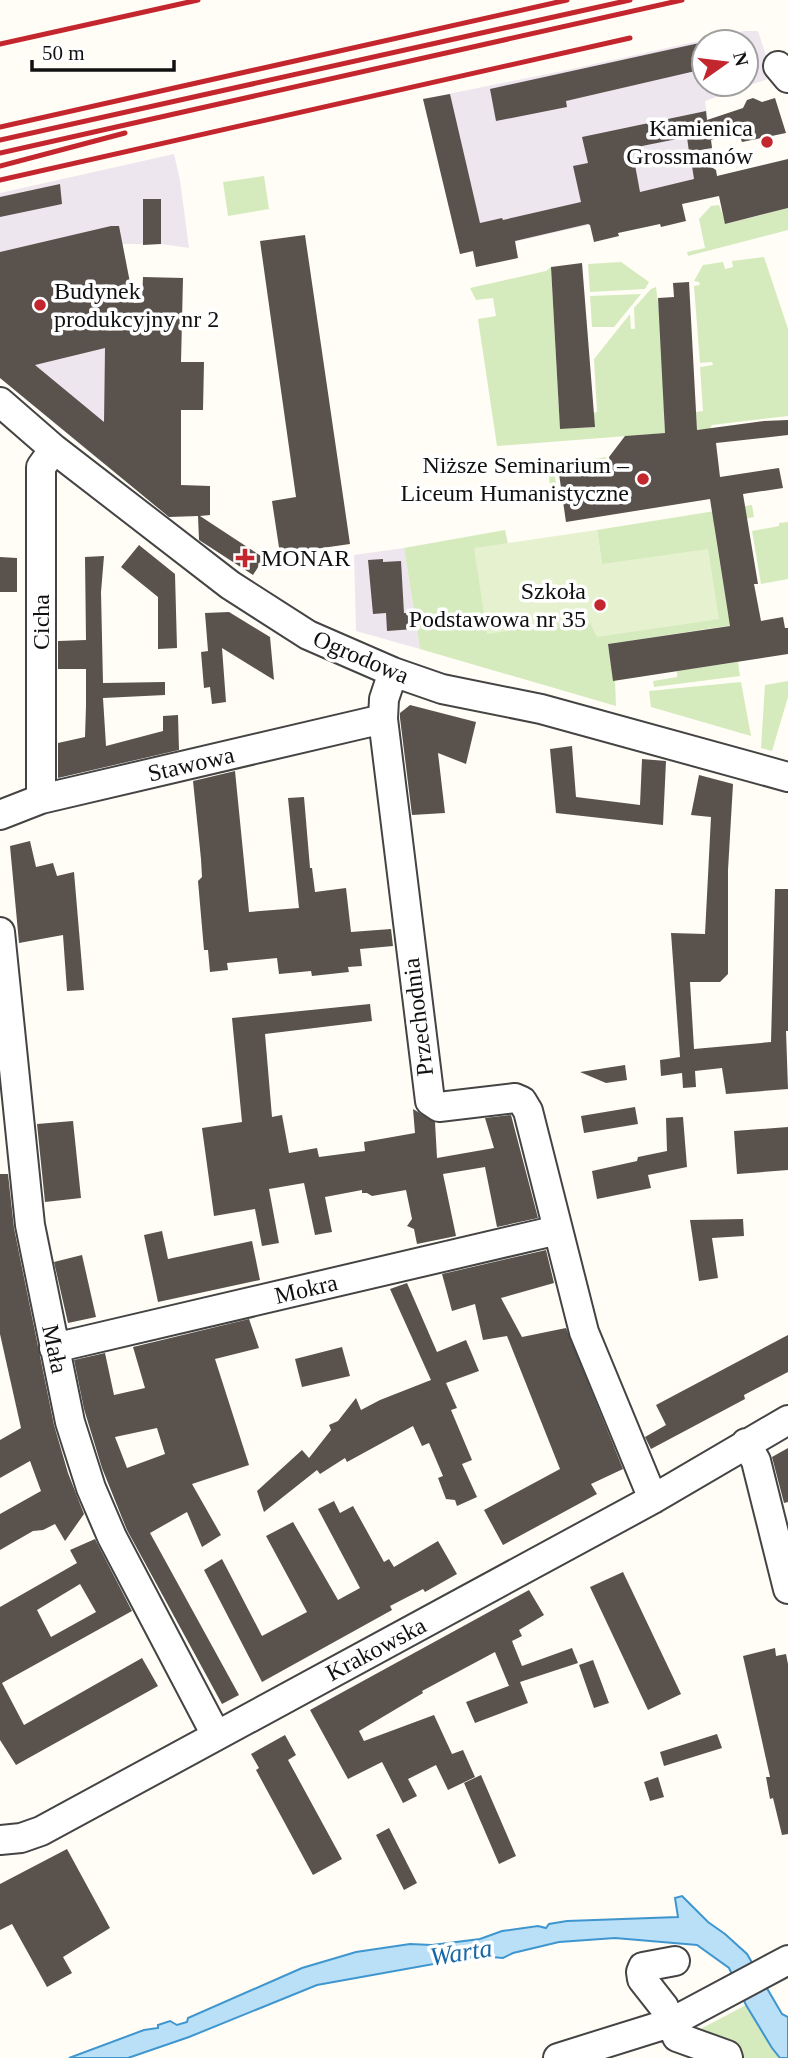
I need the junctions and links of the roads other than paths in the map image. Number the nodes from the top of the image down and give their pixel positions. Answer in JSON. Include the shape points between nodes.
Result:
{"nodes":[{"id":1,"x":0,"y":402,"type":"edge"},
{"id":2,"x":54,"y":449,"type":"junction"},
{"id":3,"x":393,"y":672,"type":"junction"},
{"id":4,"x":383,"y":719,"type":"junction"},
{"id":5,"x":788,"y":777,"type":"edge"},
{"id":6,"x":41,"y":799,"type":"junction"},
{"id":7,"x":0,"y":815,"type":"edge"},
{"id":8,"x":0,"y":932,"type":"edge"},
{"id":9,"x":558,"y":1230,"type":"junction"},
{"id":10,"x":54,"y":1348,"type":"junction"},
{"id":11,"x":788,"y":1420,"type":"edge"},
{"id":12,"x":746,"y":1443,"type":"junction"},
{"id":13,"x":653,"y":1499,"type":"junction"},
{"id":14,"x":788,"y":1588,"type":"edge"},
{"id":15,"x":216,"y":1735,"type":"junction"},
{"id":16,"x":0,"y":1840,"type":"edge"},
{"id":17,"x":788,"y":1960,"type":"edge"},
{"id":18,"x":675,"y":1961,"type":"dead end"},
{"id":19,"x":674,"y":2021,"type":"junction"},
{"id":20,"x":558,"y":2058,"type":"edge"},
{"id":21,"x":729,"y":2058,"type":"edge"}],
"edges":[{"from":1,"to":2,"type":"street","name":"Ogrodowa"},
{"from":2,"to":3,"type":"street","name":"Ogrodowa","via":[[230,585],[308,635]]},
{"from":2,"to":6,"type":"street","name":"Cicha","via":[[41,467]]},
{"from":3,"to":4,"type":"street","name":"Przechodnia"},
{"from":3,"to":5,"type":"street","name":"Ogrodowa","via":[[442,689],[541,709]]},
{"from":4,"to":6,"type":"street","name":"Stawowa"},
{"from":4,"to":9,"type":"street","name":"Przechodnia","via":[[429,1101],[439,1107],[522,1101]]},
{"from":6,"to":7,"type":"street","name":"Stawowa"},
{"from":8,"to":10,"type":"street","name":"Mała","via":[[30,1225]]},
{"from":9,"to":10,"type":"street","name":"Mokra"},
{"from":9,"to":13,"type":"street","name":"Przechodnia","via":[[584,1332]]},
{"from":10,"to":15,"type":"street","name":"Mała","via":[[91,1488]]},
{"from":11,"to":12,"type":"street","name":"Krakowska"},
{"from":12,"to":13,"type":"street","name":"Krakowska"},
{"from":12,"to":14,"type":"street","via":[[756,1461]]},
{"from":13,"to":15,"type":"street","name":"Krakowska"},
{"from":15,"to":16,"type":"street","name":"Krakowska","via":[[41,1831]]},
{"from":17,"to":19,"type":"street"},
{"from":18,"to":19,"type":"street","via":[[643,1967],[641,1972]]},
{"from":19,"to":20,"type":"street"},
{"from":19,"to":21,"type":"street","via":[[677,2037]]}]}
